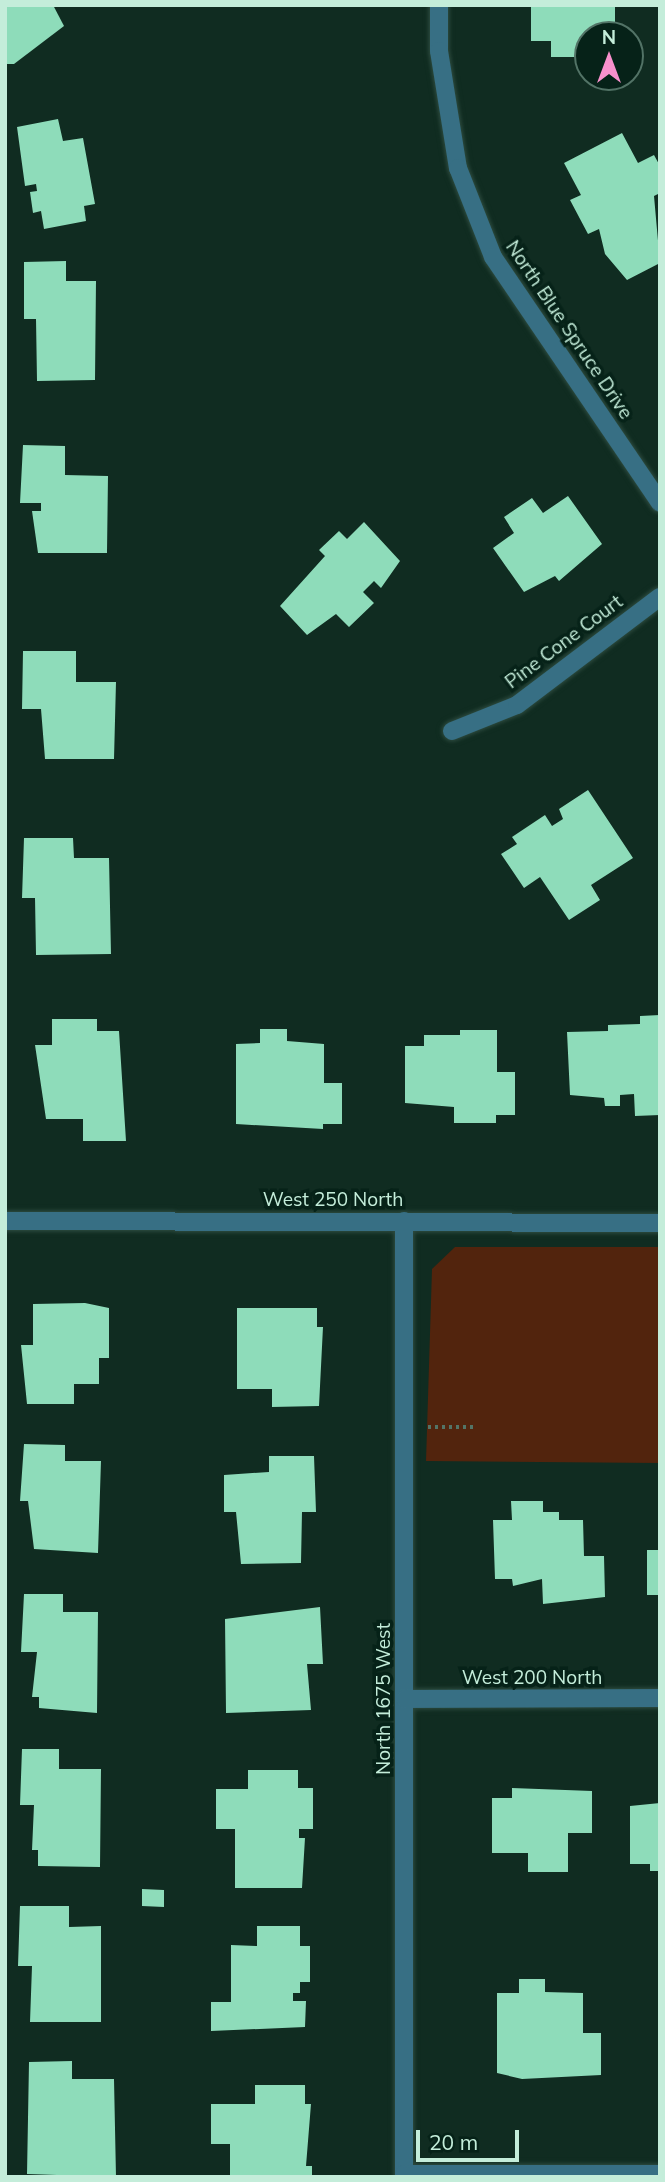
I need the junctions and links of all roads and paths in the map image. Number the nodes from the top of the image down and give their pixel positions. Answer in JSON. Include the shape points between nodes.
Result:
{"nodes":[{"id":1,"x":439,"y":5,"type":"edge"},
{"id":2,"x":660,"y":503,"type":"edge"},
{"id":3,"x":660,"y":597,"type":"edge"},
{"id":4,"x":452,"y":731,"type":"dead end"},
{"id":5,"x":5,"y":1221,"type":"edge"},
{"id":6,"x":404,"y":1222,"type":"junction"},
{"id":7,"x":660,"y":1223,"type":"edge"},
{"id":8,"x":427,"y":1427,"type":"dead end"},
{"id":9,"x":474,"y":1427,"type":"dead end"},
{"id":10,"x":660,"y":1698,"type":"edge"},
{"id":11,"x":405,"y":1699,"type":"junction"},
{"id":12,"x":660,"y":2174,"type":"edge"},
{"id":13,"x":404,"y":2175,"type":"edge"}],
"edges":[{"from":1,"to":2,"type":"street","name":"North Blue Spruce Drive","via":[[439,51],[458,168],[493,257]]},
{"from":3,"to":4,"type":"street","name":"Pine Cone Court","via":[[517,705]]},
{"from":5,"to":6,"type":"street","name":"West 250 North"},
{"from":6,"to":7,"type":"street","name":"West 250 North"},
{"from":6,"to":11,"type":"street","name":"North 1675 West"},
{"from":8,"to":9,"type":"path"},
{"from":10,"to":11,"type":"street","name":"West 200 North"},
{"from":11,"to":13,"type":"street","name":"North 1675 West"},
{"from":12,"to":13,"type":"street"}]}
